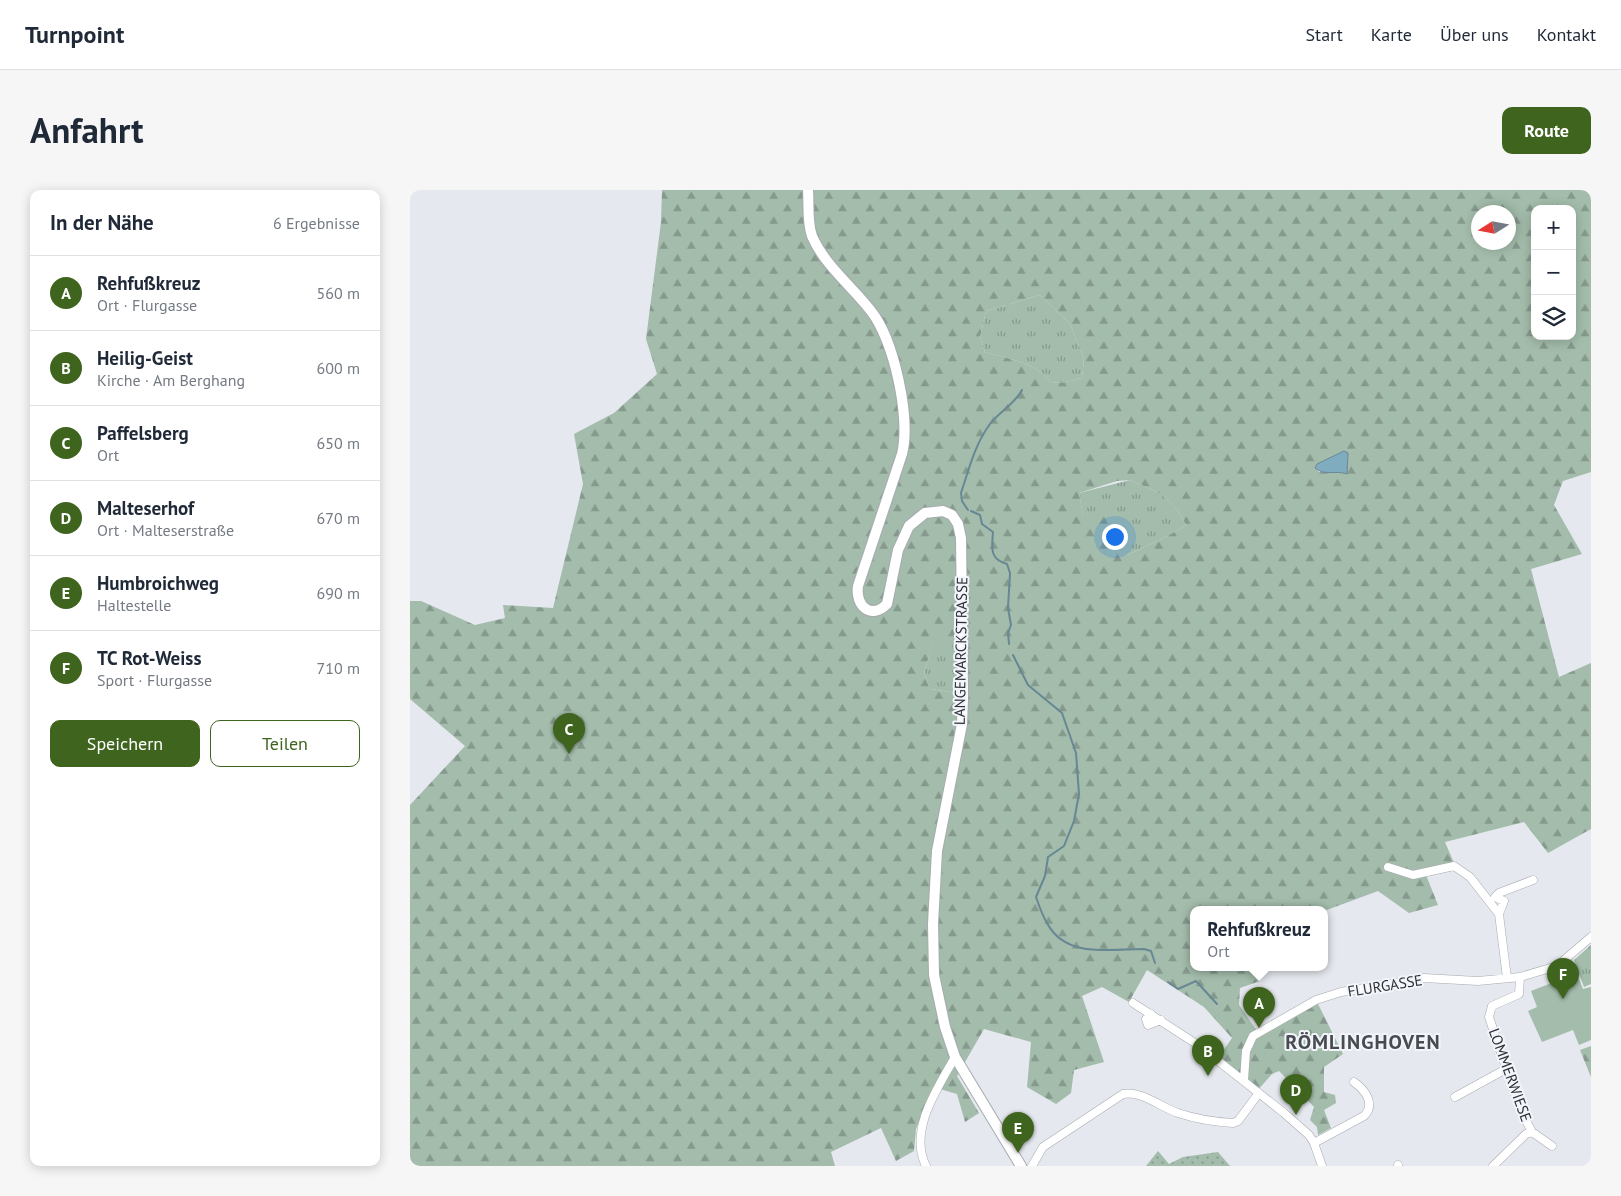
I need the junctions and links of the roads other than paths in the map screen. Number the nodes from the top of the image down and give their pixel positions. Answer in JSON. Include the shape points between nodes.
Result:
{"nodes":[{"id":1,"x":808,"y":190,"type":"edge"},
{"id":2,"x":1388,"y":867,"type":"dead end"},
{"id":3,"x":1533,"y":880,"type":"dead end"},
{"id":4,"x":1493,"y":900,"type":"junction"},
{"id":5,"x":1591,"y":937,"type":"edge"},
{"id":6,"x":1520,"y":977,"type":"junction"},
{"id":7,"x":1507,"y":978,"type":"junction"},
{"id":8,"x":1133,"y":1003,"type":"dead end"},
{"id":9,"x":955,"y":1056,"type":"junction"},
{"id":10,"x":1506,"y":1069,"type":"junction"},
{"id":11,"x":1244,"y":1080,"type":"junction"},
{"id":12,"x":1354,"y":1082,"type":"dead end"},
{"id":13,"x":1258,"y":1092,"type":"junction"},
{"id":14,"x":1455,"y":1097,"type":"dead end"},
{"id":15,"x":1532,"y":1132,"type":"junction"},
{"id":16,"x":1314,"y":1143,"type":"junction"},
{"id":17,"x":1552,"y":1146,"type":"dead end"},
{"id":18,"x":926,"y":1166,"type":"edge"},
{"id":19,"x":1021,"y":1166,"type":"edge"},
{"id":20,"x":1032,"y":1166,"type":"edge"},
{"id":21,"x":1322,"y":1166,"type":"edge"},
{"id":22,"x":1493,"y":1166,"type":"edge"}],
"edges":[{"from":1,"to":9,"type":"main road","name":"LANGEMARCKSTRASSE","via":[[811,234],[821,253],[872,312],[889,347],[906,429],[899,465],[858,586],[860,605],[869,612],[875,612],[887,604],[902,537],[909,526],[925,513],[943,511],[952,515],[961,538],[962,724],[937,851],[932,946],[938,1002]]},
{"from":2,"to":4,"type":"street","via":[[1413,875],[1454,866]]},
{"from":3,"to":4,"type":"street","via":[[1499,893]]},
{"from":4,"to":7,"type":"street","via":[[1499,914]]},
{"from":5,"to":6,"type":"street","name":"FLURGASSE","via":[[1556,966]]},
{"from":6,"to":7,"type":"street","name":"FLURGASSE"},
{"from":6,"to":10,"type":"street","name":"LOMMERWIESE","via":[[1519,994],[1492,1006],[1489,1017]]},
{"from":7,"to":11,"type":"street","name":"FLURGASSE","via":[[1478,981],[1424,978],[1322,998],[1253,1036],[1246,1051]]},
{"from":8,"to":11,"type":"street"},
{"from":9,"to":18,"type":"street","via":[[924,1119],[920,1152]]},
{"from":9,"to":19,"type":"main road","name":"LANGEMARCKSTRASSE"},
{"from":10,"to":14,"type":"street"},
{"from":10,"to":15,"type":"street","name":"LOMMERWIESE"},
{"from":11,"to":13,"type":"street"},
{"from":12,"to":16,"type":"street","via":[[1365,1090],[1369,1111]]},
{"from":13,"to":16,"type":"street","via":[[1309,1135]]},
{"from":13,"to":20,"type":"street","via":[[1238,1121],[1233,1123],[1182,1114],[1138,1094],[1123,1094],[1043,1147]]},
{"from":15,"to":17,"type":"street","name":"LOMMERWIESE"},
{"from":15,"to":22,"type":"street","name":"LOMMERWIESE"},
{"from":16,"to":21,"type":"street"}]}
